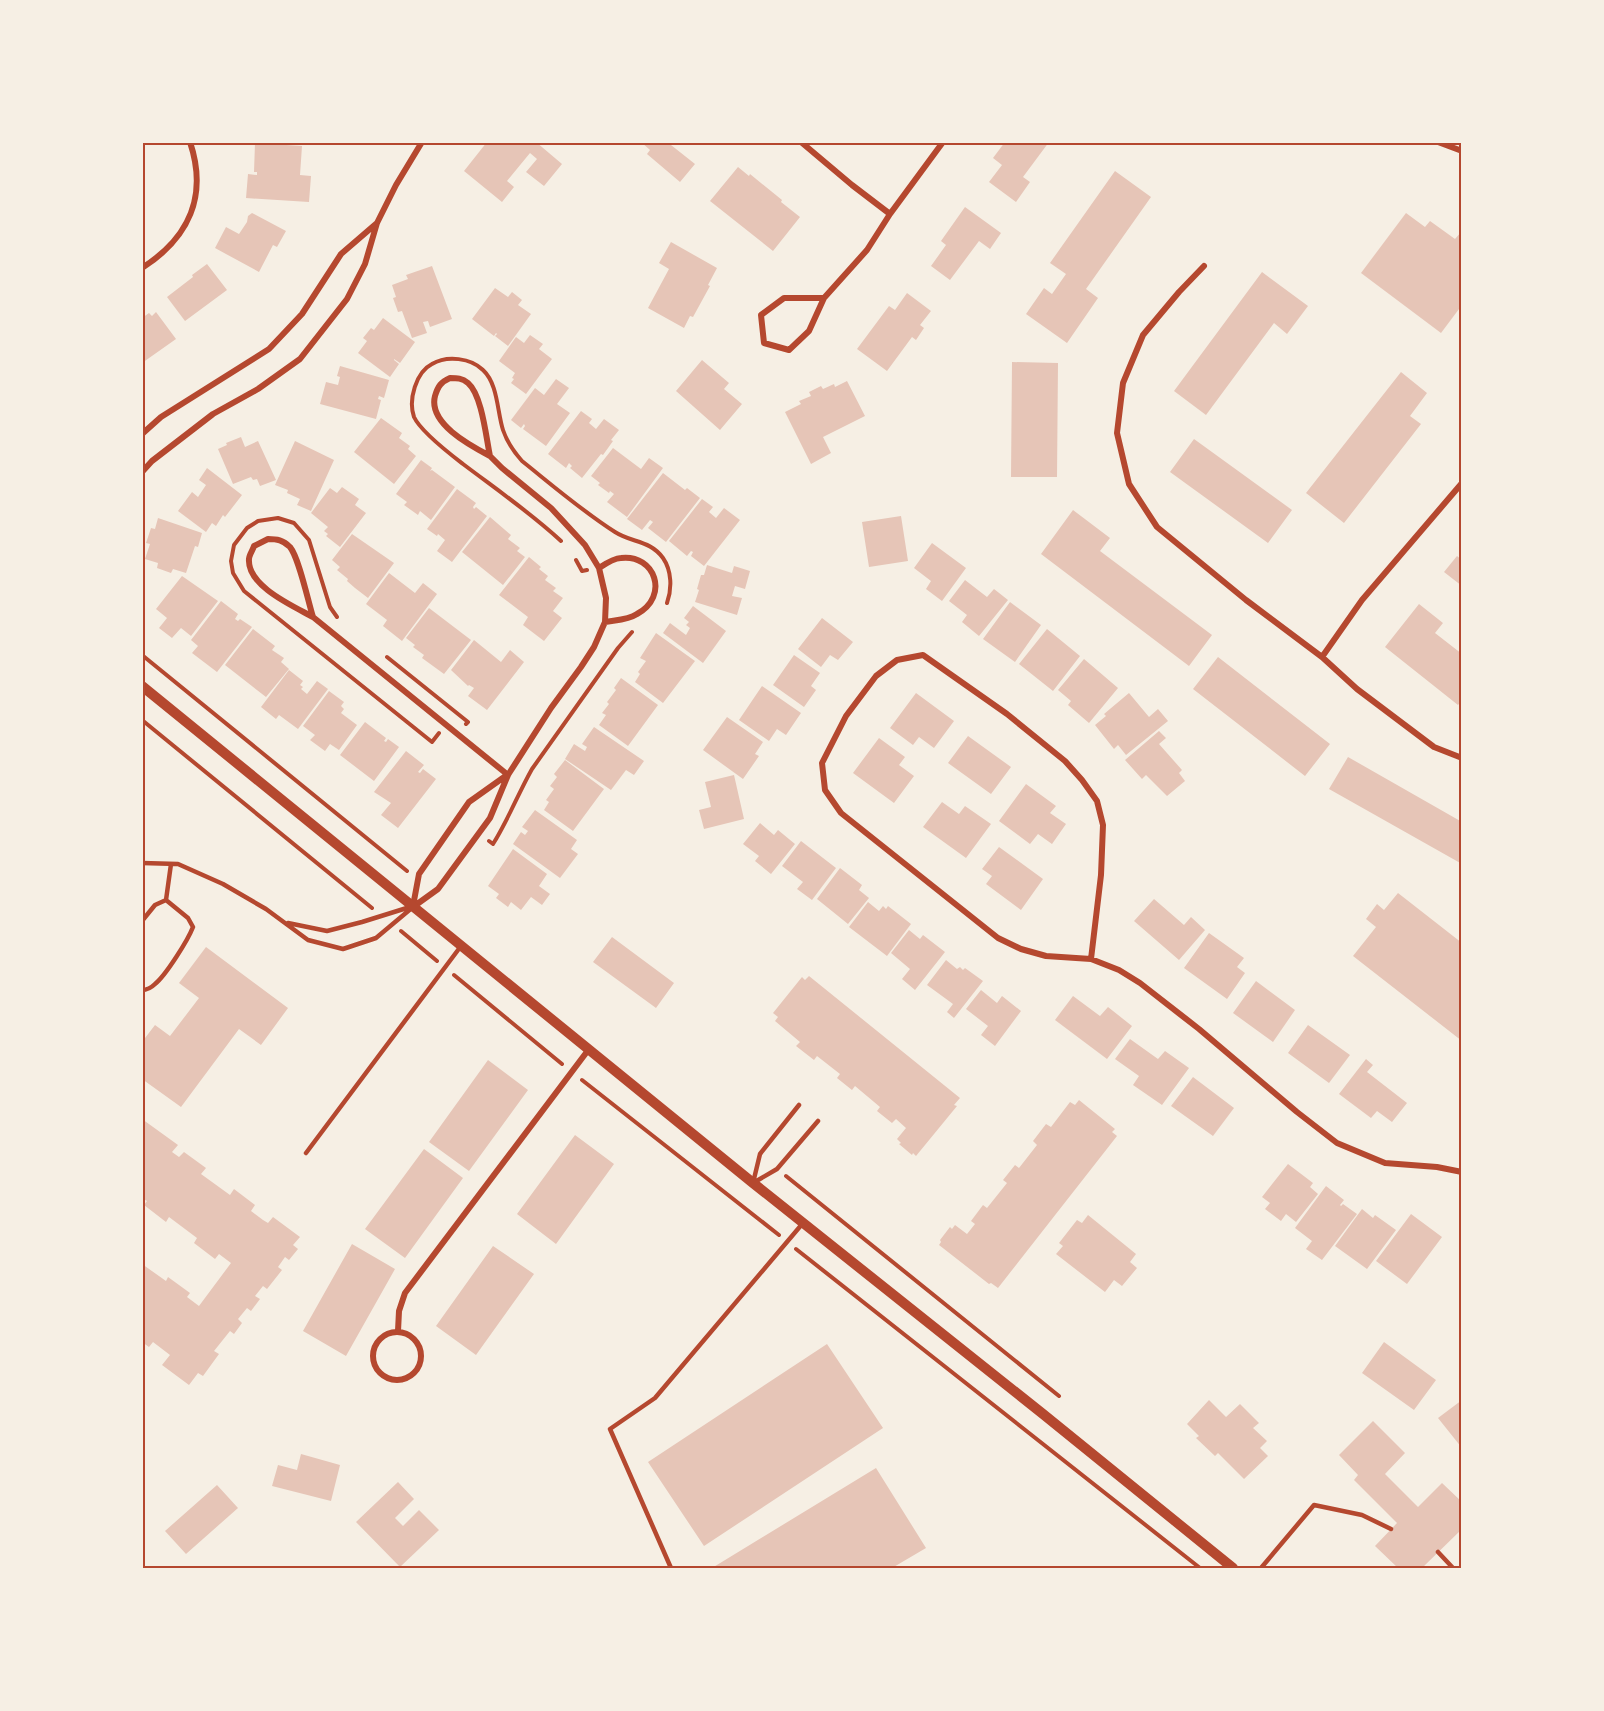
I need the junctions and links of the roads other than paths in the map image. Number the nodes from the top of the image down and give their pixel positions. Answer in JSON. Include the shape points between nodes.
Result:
{"nodes":[{"id":1,"x":190,"y":142,"type":"edge"},
{"id":2,"x":422,"y":142,"type":"edge"},
{"id":3,"x":801,"y":142,"type":"edge"},
{"id":4,"x":943,"y":142,"type":"edge"},
{"id":5,"x":1438,"y":142,"type":"edge"},
{"id":6,"x":1461,"y":151,"type":"edge"},
{"id":7,"x":890,"y":214,"type":"junction"},
{"id":8,"x":377,"y":223,"type":"junction"},
{"id":9,"x":1204,"y":266,"type":"dead end"},
{"id":10,"x":142,"y":268,"type":"edge"},
{"id":11,"x":824,"y":298,"type":"junction"},
{"id":12,"x":142,"y":434,"type":"edge"},
{"id":13,"x":490,"y":456,"type":"junction"},
{"id":14,"x":142,"y":472,"type":"edge"},
{"id":15,"x":1461,"y":483,"type":"edge"},
{"id":16,"x":599,"y":568,"type":"junction"},
{"id":17,"x":313,"y":617,"type":"junction"},
{"id":18,"x":605,"y":622,"type":"junction"},
{"id":19,"x":1322,"y":657,"type":"junction"},
{"id":20,"x":142,"y":686,"type":"edge"},
{"id":21,"x":1461,"y":758,"type":"edge"},
{"id":22,"x":508,"y":775,"type":"junction"},
{"id":23,"x":142,"y":864,"type":"edge"},
{"id":24,"x":171,"y":864,"type":"junction"},
{"id":25,"x":166,"y":900,"type":"junction"},
{"id":26,"x":413,"y":907,"type":"junction"},
{"id":27,"x":142,"y":921,"type":"edge"},
{"id":28,"x":286,"y":922,"type":"junction"},
{"id":29,"x":461,"y":946,"type":"junction"},
{"id":30,"x":1091,"y":959,"type":"junction"},
{"id":31,"x":142,"y":990,"type":"edge"},
{"id":32,"x":589,"y":1049,"type":"junction"},
{"id":33,"x":799,"y":1105,"type":"dead end"},
{"id":34,"x":818,"y":1121,"type":"dead end"},
{"id":35,"x":306,"y":1153,"type":"dead end"},
{"id":36,"x":1461,"y":1172,"type":"edge"},
{"id":37,"x":753,"y":1183,"type":"junction"},
{"id":38,"x":803,"y":1223,"type":"junction"},
{"id":39,"x":398,"y":1331,"type":"junction"},
{"id":40,"x":1391,"y":1529,"type":"dead end"},
{"id":41,"x":1438,"y":1552,"type":"dead end"},
{"id":42,"x":671,"y":1569,"type":"edge"},
{"id":43,"x":1233,"y":1569,"type":"edge"},
{"id":44,"x":1261,"y":1569,"type":"edge"},
{"id":45,"x":1454,"y":1569,"type":"edge"}],
"edges":[{"from":1,"to":10,"type":"street","via":[[198,182],[195,206],[179,236]]},
{"from":2,"to":8,"type":"street"},
{"from":3,"to":7,"type":"street"},
{"from":4,"to":7,"type":"street"},
{"from":5,"to":6,"type":"street"},
{"from":7,"to":11,"type":"street","via":[[867,250]]},
{"from":8,"to":12,"type":"street","via":[[341,254],[302,314],[269,349],[161,417]]},
{"from":8,"to":14,"type":"street","via":[[365,264],[346,299],[300,359],[213,414]]},
{"from":9,"to":19,"type":"street","via":[[1143,335],[1123,383],[1117,433],[1129,484],[1157,527]]},
{"from":11,"to":11,"type":"street","via":[[784,298],[761,315],[764,343],[789,350],[809,331]]},
{"from":13,"to":13,"type":"street","via":[[478,397],[470,384],[461,378],[440,383],[433,406],[439,419]]},
{"from":13,"to":16,"type":"street","via":[[551,508],[585,545]]},
{"from":15,"to":19,"type":"street","via":[[1362,600]]},
{"from":16,"to":18,"type":"street","via":[[606,598]]},
{"from":16,"to":18,"type":"street","via":[[619,558],[633,559],[645,564],[657,586],[654,597],[638,614]]},
{"from":17,"to":17,"type":"street","via":[[291,548],[279,539],[254,546],[249,558],[251,571],[260,584]]},
{"from":17,"to":22,"type":"street"},
{"from":18,"to":22,"type":"street","via":[[588,657]]},
{"from":19,"to":21,"type":"street","via":[[1357,689],[1434,747]]},
{"from":20,"to":26,"type":"street"},
{"from":22,"to":26,"type":"street","via":[[490,818],[438,889]]},
{"from":22,"to":26,"type":"street","via":[[469,802],[419,874]]},
{"from":23,"to":24,"type":"lane"},
{"from":24,"to":25,"type":"lane"},
{"from":24,"to":28,"type":"lane","via":[[223,884]]},
{"from":25,"to":27,"type":"lane","via":[[154,905]]},
{"from":25,"to":31,"type":"lane","via":[[193,927],[156,984]]},
{"from":26,"to":28,"type":"lane","via":[[327,931]]},
{"from":26,"to":28,"type":"lane","via":[[376,938],[343,950],[308,940]]},
{"from":26,"to":29,"type":"street"},
{"from":29,"to":32,"type":"street"},
{"from":29,"to":35,"type":"lane"},
{"from":30,"to":30,"type":"street","via":[[1046,956],[998,938],[841,813],[825,790],[822,763],[846,716],[876,676],[897,660],[923,655],[1008,714],[1065,761],[1096,801],[1103,825]]},
{"from":30,"to":36,"type":"street","via":[[1140,983],[1337,1143],[1385,1163]]},
{"from":32,"to":37,"type":"street"},
{"from":32,"to":39,"type":"street","via":[[405,1293]]},
{"from":33,"to":37,"type":"lane","via":[[760,1154]]},
{"from":34,"to":37,"type":"lane","via":[[777,1169]]},
{"from":37,"to":38,"type":"street"},
{"from":38,"to":42,"type":"lane","via":[[655,1398],[610,1429]]},
{"from":38,"to":43,"type":"street"},
{"from":39,"to":39,"type":"street","via":[[378,1341],[373,1356],[385,1377],[401,1380],[415,1372],[421,1358],[418,1343]]},
{"from":40,"to":44,"type":"lane","via":[[1362,1515],[1314,1505]]},
{"from":41,"to":45,"type":"lane"}]}
